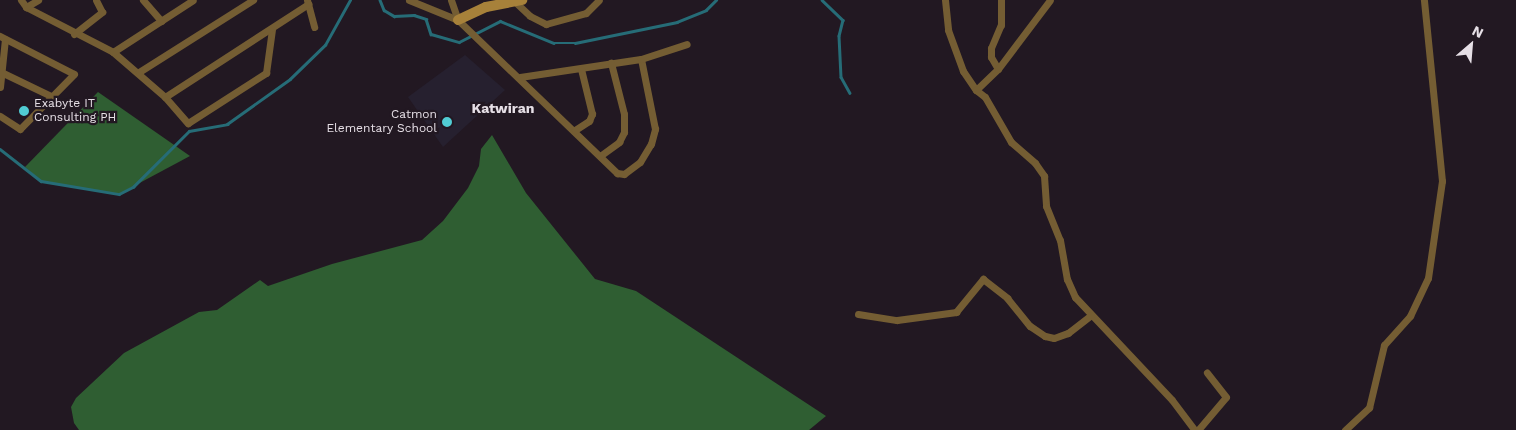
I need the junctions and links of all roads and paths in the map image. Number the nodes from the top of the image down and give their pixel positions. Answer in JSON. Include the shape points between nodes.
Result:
{"nodes":[{"id":1,"x":21,"y":0,"type":"edge"},
{"id":2,"x":38,"y":0,"type":"edge"},
{"id":3,"x":96,"y":0,"type":"edge"},
{"id":4,"x":143,"y":0,"type":"edge"},
{"id":5,"x":253,"y":0,"type":"edge"},
{"id":6,"x":409,"y":0,"type":"edge"},
{"id":7,"x":451,"y":0,"type":"edge"},
{"id":8,"x":598,"y":0,"type":"edge"},
{"id":9,"x":945,"y":0,"type":"edge"},
{"id":10,"x":1001,"y":0,"type":"edge"},
{"id":11,"x":1050,"y":0,"type":"edge"},
{"id":12,"x":1424,"y":0,"type":"edge"},
{"id":13,"x":189,"y":1,"type":"edge"},
{"id":14,"x":516,"y":1,"type":"edge"},
{"id":15,"x":307,"y":2,"type":"edge"},
{"id":16,"x":420,"y":2,"type":"edge"},
{"id":17,"x":485,"y":3,"type":"edge"},
{"id":18,"x":26,"y":7,"type":"junction"},
{"id":19,"x":458,"y":20,"type":"junction"},
{"id":20,"x":161,"y":21,"type":"junction"},
{"id":21,"x":314,"y":27,"type":"dead end"},
{"id":22,"x":272,"y":29,"type":"junction"},
{"id":23,"x":74,"y":34,"type":"junction"},
{"id":24,"x":2,"y":37,"type":"edge"},
{"id":25,"x":687,"y":44,"type":"dead end"},
{"id":26,"x":113,"y":52,"type":"junction"},
{"id":27,"x":641,"y":59,"type":"junction"},
{"id":28,"x":612,"y":63,"type":"junction"},
{"id":29,"x":581,"y":69,"type":"junction"},
{"id":30,"x":998,"y":69,"type":"junction"},
{"id":31,"x":2,"y":72,"type":"junction"},
{"id":32,"x":138,"y":72,"type":"junction"},
{"id":33,"x":520,"y":76,"type":"junction"},
{"id":34,"x":0,"y":88,"type":"edge"},
{"id":35,"x":976,"y":90,"type":"junction"},
{"id":36,"x":53,"y":97,"type":"junction"},
{"id":37,"x":165,"y":97,"type":"junction"},
{"id":38,"x":0,"y":116,"type":"edge"},
{"id":39,"x":575,"y":130,"type":"junction"},
{"id":40,"x":600,"y":156,"type":"junction"},
{"id":41,"x":858,"y":314,"type":"dead end"},
{"id":42,"x":1091,"y":315,"type":"junction"},
{"id":43,"x":1207,"y":373,"type":"dead end"},
{"id":44,"x":1196,"y":430,"type":"edge"},
{"id":45,"x":1344,"y":430,"type":"edge"}],
"edges":[{"from":1,"to":18,"type":"street"},
{"from":2,"to":18,"type":"street"},
{"from":3,"to":23,"type":"street","via":[[102,12]]},
{"from":4,"to":20,"type":"street"},
{"from":5,"to":32,"type":"street"},
{"from":6,"to":16,"type":"street"},
{"from":7,"to":19,"type":"street"},
{"from":8,"to":14,"type":"street","via":[[586,14],[546,24]]},
{"from":9,"to":35,"type":"street","via":[[946,24],[958,62]]},
{"from":10,"to":30,"type":"street","via":[[1001,25],[991,48],[991,57]]},
{"from":11,"to":30,"type":"street"},
{"from":12,"to":45,"type":"street","via":[[1442,181],[1428,278],[1410,316],[1384,345],[1369,408]]},
{"from":13,"to":20,"type":"street"},
{"from":14,"to":17,"type":"street"},
{"from":15,"to":21,"type":"street"},
{"from":15,"to":22,"type":"street"},
{"from":16,"to":19,"type":"street"},
{"from":17,"to":19,"type":"street"},
{"from":18,"to":23,"type":"street"},
{"from":19,"to":33,"type":"street"},
{"from":20,"to":26,"type":"street"},
{"from":22,"to":37,"type":"street"},
{"from":22,"to":37,"type":"street","via":[[266,73],[188,123]]},
{"from":23,"to":26,"type":"street"},
{"from":24,"to":31,"type":"street"},
{"from":24,"to":36,"type":"street","via":[[74,74]]},
{"from":25,"to":27,"type":"street"},
{"from":26,"to":32,"type":"street"},
{"from":27,"to":28,"type":"street"},
{"from":27,"to":40,"type":"street","via":[[655,129],[650,144],[640,162],[624,174],[617,173]]},
{"from":28,"to":29,"type":"street"},
{"from":28,"to":40,"type":"street","via":[[624,114],[624,132],[619,142]]},
{"from":29,"to":33,"type":"street"},
{"from":29,"to":39,"type":"street","via":[[592,114],[589,121]]},
{"from":30,"to":35,"type":"street"},
{"from":31,"to":34,"type":"street"},
{"from":31,"to":36,"type":"street"},
{"from":32,"to":37,"type":"street"},
{"from":33,"to":39,"type":"street"},
{"from":35,"to":42,"type":"street","via":[[986,97],[1011,142],[1035,163],[1044,176],[1046,206],[1064,256],[1070,287]]},
{"from":36,"to":38,"type":"street","via":[[20,129]]},
{"from":39,"to":40,"type":"street"},
{"from":41,"to":42,"type":"street","via":[[897,320],[956,312],[983,279],[1007,298],[1030,326],[1044,336],[1054,338],[1068,333]]},
{"from":42,"to":44,"type":"street","via":[[1172,400]]},
{"from":43,"to":44,"type":"street","via":[[1226,397]]}]}
